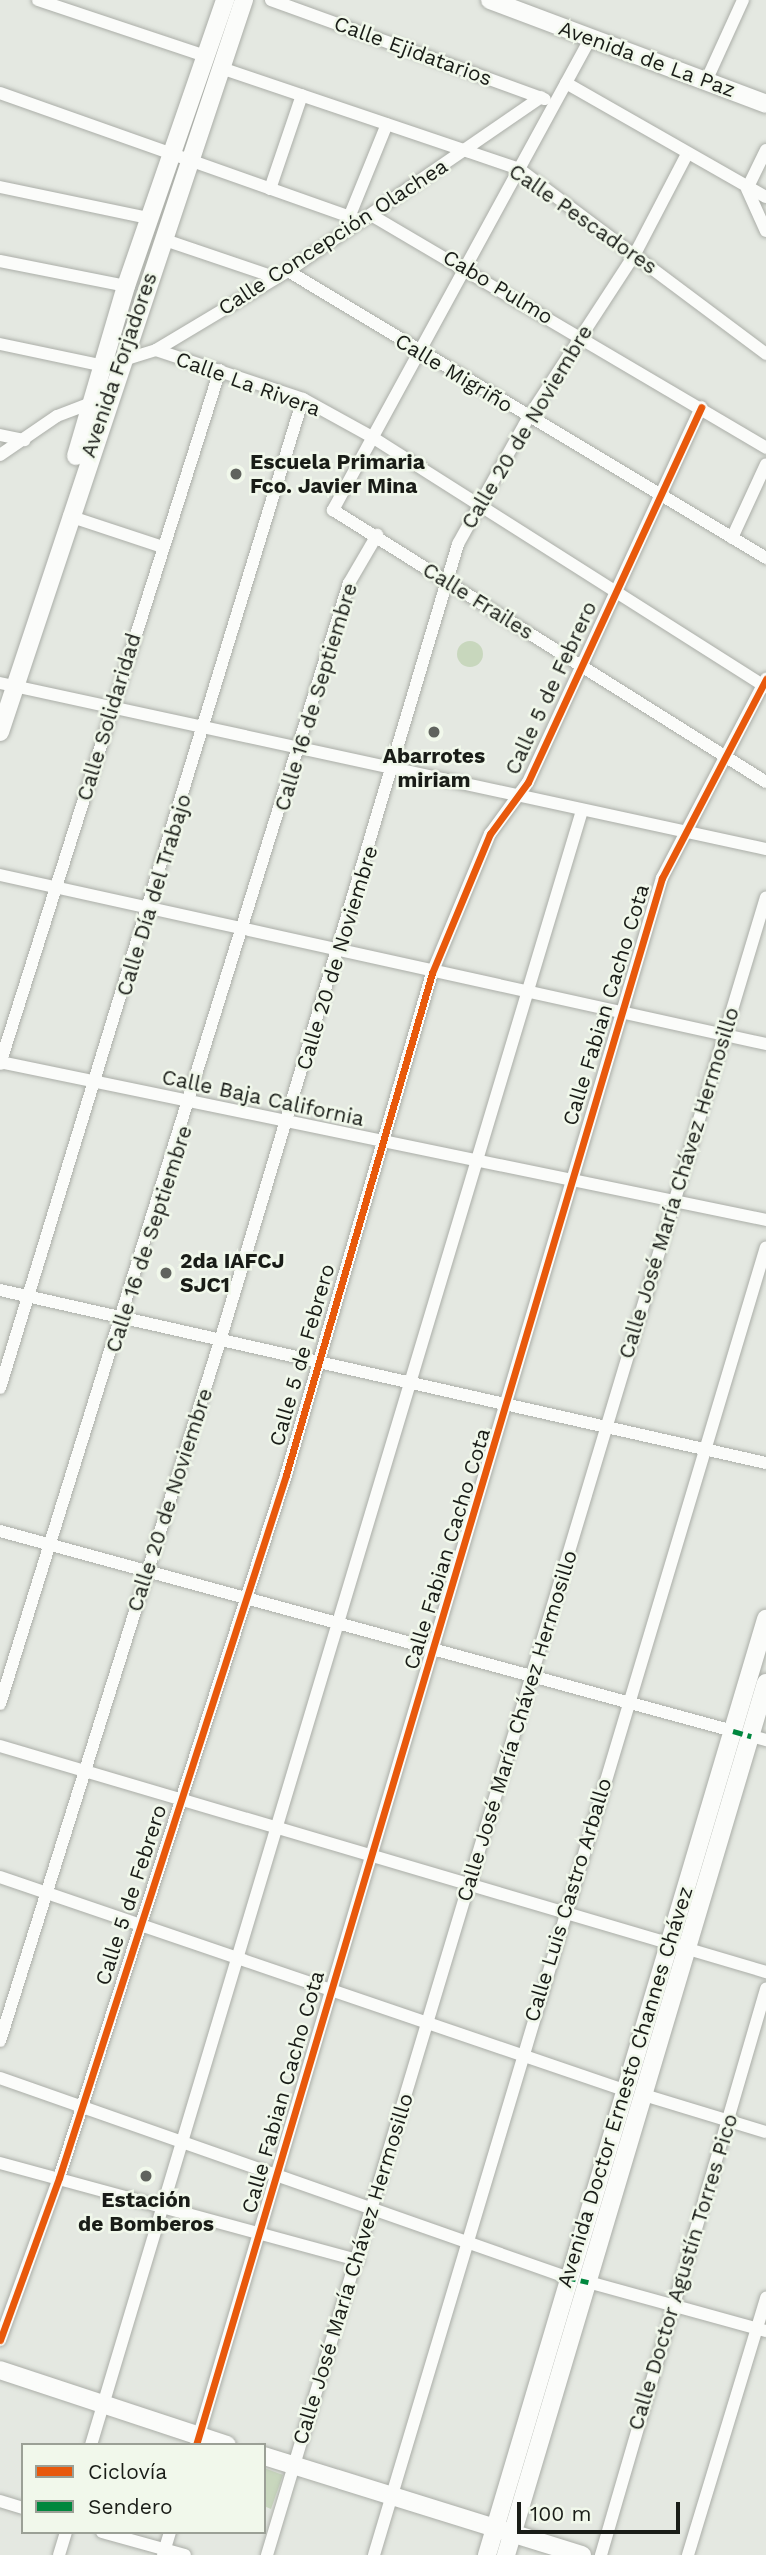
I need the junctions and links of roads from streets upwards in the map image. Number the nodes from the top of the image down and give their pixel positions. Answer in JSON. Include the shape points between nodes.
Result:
{"nodes":[{"id":1,"x":38,"y":0,"type":"edge"},
{"id":2,"x":225,"y":0,"type":"edge"},
{"id":3,"x":244,"y":0,"type":"edge"},
{"id":4,"x":271,"y":0,"type":"edge"},
{"id":5,"x":489,"y":0,"type":"edge"},
{"id":6,"x":743,"y":0,"type":"edge"},
{"id":7,"x":590,"y":39,"type":"junction"},
{"id":8,"x":205,"y":56,"type":"junction"},
{"id":9,"x":221,"y":68,"type":"junction"},
{"id":10,"x":707,"y":79,"type":"junction"},
{"id":11,"x":566,"y":83,"type":"junction"},
{"id":12,"x":0,"y":93,"type":"edge"},
{"id":13,"x":302,"y":95,"type":"junction"},
{"id":14,"x":541,"y":97,"type":"junction"},
{"id":15,"x":555,"y":103,"type":"junction"},
{"id":16,"x":766,"y":104,"type":"edge"},
{"id":17,"x":387,"y":124,"type":"junction"},
{"id":18,"x":467,"y":148,"type":"junction"},
{"id":19,"x":174,"y":149,"type":"junction"},
{"id":20,"x":766,"y":150,"type":"edge"},
{"id":21,"x":686,"y":156,"type":"junction"},
{"id":22,"x":190,"y":158,"type":"junction"},
{"id":23,"x":519,"y":169,"type":"junction"},
{"id":24,"x":0,"y":187,"type":"edge"},
{"id":25,"x":270,"y":189,"type":"junction"},
{"id":26,"x":747,"y":189,"type":"junction"},
{"id":27,"x":766,"y":197,"type":"edge"},
{"id":28,"x":350,"y":215,"type":"junction"},
{"id":29,"x":149,"y":218,"type":"junction"},
{"id":30,"x":367,"y":218,"type":"junction"},
{"id":31,"x":766,"y":231,"type":"edge"},
{"id":32,"x":162,"y":239,"type":"junction"},
{"id":33,"x":635,"y":254,"type":"junction"},
{"id":34,"x":0,"y":261,"type":"edge"},
{"id":35,"x":466,"y":267,"type":"junction"},
{"id":36,"x":288,"y":271,"type":"junction"},
{"id":37,"x":274,"y":277,"type":"junction"},
{"id":38,"x":126,"y":286,"type":"junction"},
{"id":39,"x":581,"y":336,"type":"junction"},
{"id":40,"x":0,"y":344,"type":"edge"},
{"id":41,"x":156,"y":351,"type":"junction"},
{"id":42,"x":419,"y":353,"type":"junction"},
{"id":43,"x":766,"y":354,"type":"edge"},
{"id":44,"x":112,"y":365,"type":"junction"},
{"id":45,"x":220,"y":370,"type":"junction"},
{"id":46,"x":303,"y":400,"type":"junction"},
{"id":47,"x":93,"y":402,"type":"junction"},
{"id":48,"x":701,"y":407,"type":"junction"},
{"id":49,"x":528,"y":418,"type":"junction"},
{"id":50,"x":0,"y":435,"type":"edge"},
{"id":51,"x":372,"y":437,"type":"junction"},
{"id":52,"x":24,"y":440,"type":"junction"},
{"id":53,"x":766,"y":448,"type":"edge"},
{"id":54,"x":0,"y":455,"type":"edge"},
{"id":55,"x":766,"y":464,"type":"edge"},
{"id":56,"x":660,"y":494,"type":"junction"},
{"id":57,"x":479,"y":504,"type":"junction"},
{"id":58,"x":69,"y":516,"type":"junction"},
{"id":59,"x":377,"y":536,"type":"junction"},
{"id":60,"x":732,"y":538,"type":"junction"},
{"id":61,"x":163,"y":547,"type":"junction"},
{"id":62,"x":766,"y":558,"type":"edge"},
{"id":63,"x":449,"y":583,"type":"junction"},
{"id":64,"x":614,"y":594,"type":"junction"},
{"id":65,"x":584,"y":667,"type":"junction"},
{"id":66,"x":765,"y":684,"type":"edge"},
{"id":67,"x":4,"y":687,"type":"edge"},
{"id":68,"x":111,"y":708,"type":"junction"},
{"id":69,"x":206,"y":728,"type":"junction"},
{"id":70,"x":0,"y":732,"type":"edge"},
{"id":71,"x":298,"y":748,"type":"junction"},
{"id":72,"x":727,"y":757,"type":"junction"},
{"id":73,"x":394,"y":769,"type":"junction"},
{"id":74,"x":766,"y":782,"type":"edge"},
{"id":75,"x":520,"y":795,"type":"junction"},
{"id":76,"x":582,"y":810,"type":"junction"},
{"id":77,"x":684,"y":832,"type":"junction"},
{"id":78,"x":766,"y":849,"type":"edge"},
{"id":79,"x":0,"y":875,"type":"edge"},
{"id":80,"x":56,"y":887,"type":"junction"},
{"id":81,"x":766,"y":897,"type":"edge"},
{"id":82,"x":150,"y":907,"type":"junction"},
{"id":83,"x":245,"y":930,"type":"junction"},
{"id":84,"x":340,"y":950,"type":"junction"},
{"id":85,"x":432,"y":973,"type":"junction"},
{"id":86,"x":528,"y":993,"type":"junction"},
{"id":87,"x":622,"y":1014,"type":"junction"},
{"id":88,"x":723,"y":1035,"type":"junction"},
{"id":89,"x":766,"y":1044,"type":"edge"},
{"id":90,"x":0,"y":1063,"type":"edge"},
{"id":91,"x":96,"y":1082,"type":"junction"},
{"id":92,"x":192,"y":1102,"type":"junction"},
{"id":93,"x":287,"y":1120,"type":"junction"},
{"id":94,"x":381,"y":1140,"type":"junction"},
{"id":95,"x":475,"y":1161,"type":"junction"},
{"id":96,"x":571,"y":1180,"type":"junction"},
{"id":97,"x":672,"y":1200,"type":"junction"},
{"id":98,"x":766,"y":1220,"type":"edge"},
{"id":99,"x":766,"y":1247,"type":"edge"},
{"id":100,"x":0,"y":1290,"type":"edge"},
{"id":101,"x":29,"y":1296,"type":"junction"},
{"id":102,"x":124,"y":1319,"type":"junction"},
{"id":103,"x":220,"y":1341,"type":"junction"},
{"id":104,"x":320,"y":1363,"type":"junction"},
{"id":105,"x":409,"y":1383,"type":"junction"},
{"id":106,"x":0,"y":1388,"type":"edge"},
{"id":107,"x":508,"y":1405,"type":"junction"},
{"id":108,"x":606,"y":1427,"type":"junction"},
{"id":109,"x":704,"y":1449,"type":"junction"},
{"id":110,"x":766,"y":1462,"type":"edge"},
{"id":111,"x":0,"y":1531,"type":"edge"},
{"id":112,"x":48,"y":1545,"type":"junction"},
{"id":113,"x":147,"y":1570,"type":"junction"},
{"id":114,"x":246,"y":1597,"type":"junction"},
{"id":115,"x":766,"y":1619,"type":"edge"},
{"id":116,"x":340,"y":1622,"type":"junction"},
{"id":117,"x":436,"y":1648,"type":"junction"},
{"id":118,"x":533,"y":1675,"type":"junction"},
{"id":119,"x":766,"y":1683,"type":"edge"},
{"id":120,"x":628,"y":1701,"type":"junction"},
{"id":121,"x":0,"y":1704,"type":"edge"},
{"id":122,"x":733,"y":1731,"type":"junction"},
{"id":123,"x":758,"y":1738,"type":"edge"},
{"id":124,"x":0,"y":1746,"type":"edge"},
{"id":125,"x":85,"y":1771,"type":"junction"},
{"id":126,"x":181,"y":1799,"type":"junction"},
{"id":127,"x":278,"y":1829,"type":"junction"},
{"id":128,"x":370,"y":1856,"type":"junction"},
{"id":129,"x":0,"y":1877,"type":"edge"},
{"id":130,"x":470,"y":1885,"type":"junction"},
{"id":131,"x":46,"y":1892,"type":"junction"},
{"id":132,"x":562,"y":1913,"type":"junction"},
{"id":133,"x":140,"y":1922,"type":"junction"},
{"id":134,"x":677,"y":1947,"type":"junction"},
{"id":135,"x":238,"y":1959,"type":"junction"},
{"id":136,"x":766,"y":1972,"type":"edge"},
{"id":137,"x":766,"y":1989,"type":"edge"},
{"id":138,"x":332,"y":1990,"type":"junction"},
{"id":139,"x":427,"y":2026,"type":"junction"},
{"id":140,"x":0,"y":2041,"type":"edge"},
{"id":141,"x":522,"y":2057,"type":"junction"},
{"id":142,"x":0,"y":2078,"type":"edge"},
{"id":143,"x":624,"y":2090,"type":"junction"},
{"id":144,"x":644,"y":2095,"type":"junction"},
{"id":145,"x":82,"y":2108,"type":"junction"},
{"id":146,"x":729,"y":2120,"type":"junction"},
{"id":147,"x":766,"y":2132,"type":"edge"},
{"id":148,"x":182,"y":2143,"type":"junction"},
{"id":149,"x":0,"y":2163,"type":"edge"},
{"id":150,"x":59,"y":2178,"type":"junction"},
{"id":151,"x":277,"y":2178,"type":"junction"},
{"id":152,"x":163,"y":2204,"type":"junction"},
{"id":153,"x":373,"y":2211,"type":"junction"},
{"id":154,"x":261,"y":2230,"type":"junction"},
{"id":155,"x":465,"y":2245,"type":"junction"},
{"id":156,"x":358,"y":2260,"type":"junction"},
{"id":157,"x":566,"y":2277,"type":"junction"},
{"id":158,"x":588,"y":2282,"type":"junction"},
{"id":159,"x":766,"y":2298,"type":"edge"},
{"id":160,"x":671,"y":2304,"type":"junction"},
{"id":161,"x":762,"y":2330,"type":"edge"},
{"id":162,"x":0,"y":2340,"type":"edge"},
{"id":163,"x":0,"y":2370,"type":"edge"},
{"id":164,"x":103,"y":2404,"type":"junction"},
{"id":165,"x":197,"y":2440,"type":"edge"},
{"id":166,"x":92,"y":2443,"type":"edge"},
{"id":167,"x":215,"y":2443,"type":"edge"},
{"id":168,"x":266,"y":2457,"type":"edge"},
{"id":169,"x":293,"y":2465,"type":"junction"},
{"id":170,"x":390,"y":2498,"type":"junction"},
{"id":171,"x":0,"y":2501,"type":"edge"},
{"id":172,"x":21,"y":2507,"type":"edge"},
{"id":173,"x":504,"y":2532,"type":"junction"},
{"id":174,"x":65,"y":2534,"type":"edge"},
{"id":175,"x":108,"y":2534,"type":"edge"},
{"id":176,"x":169,"y":2534,"type":"edge"},
{"id":177,"x":164,"y":2552,"type":"edge"},
{"id":178,"x":59,"y":2555,"type":"edge"},
{"id":179,"x":185,"y":2555,"type":"edge"},
{"id":180,"x":267,"y":2555,"type":"edge"},
{"id":181,"x":373,"y":2555,"type":"edge"},
{"id":182,"x":487,"y":2555,"type":"edge"},
{"id":183,"x":506,"y":2555,"type":"edge"},
{"id":184,"x":582,"y":2555,"type":"edge"},
{"id":185,"x":601,"y":2555,"type":"edge"},
{"id":186,"x":688,"y":2555,"type":"edge"}],
"edges":[{"from":1,"to":8,"type":"street"},
{"from":2,"to":8,"type":"street","name":"Avenida Forjadores"},
{"from":3,"to":9,"type":"street","name":"Avenida Forjadores"},
{"from":4,"to":14,"type":"street","name":"Calle Ejidatarios"},
{"from":5,"to":7,"type":"street","name":"Avenida de La Paz"},
{"from":6,"to":10,"type":"street"},
{"from":7,"to":10,"type":"street","name":"Avenida de La Paz"},
{"from":7,"to":11,"type":"street"},
{"from":8,"to":19,"type":"street","name":"Avenida Forjadores"},
{"from":9,"to":13,"type":"street","name":"Calle Pescadores"},
{"from":9,"to":22,"type":"street","name":"Avenida Forjadores"},
{"from":10,"to":16,"type":"street","name":"Avenida de La Paz"},
{"from":11,"to":15,"type":"street"},
{"from":11,"to":21,"type":"street"},
{"from":12,"to":19,"type":"street","name":"Cabo Pulmo"},
{"from":13,"to":17,"type":"street","name":"Calle Pescadores"},
{"from":13,"to":25,"type":"street"},
{"from":14,"to":15,"type":"street","name":"Calle Ejidatarios"},
{"from":14,"to":18,"type":"street","name":"Calle Concepción Olachea"},
{"from":15,"to":23,"type":"street"},
{"from":17,"to":18,"type":"street","name":"Calle Pescadores"},
{"from":17,"to":28,"type":"street"},
{"from":18,"to":23,"type":"street","name":"Calle Pescadores"},
{"from":18,"to":30,"type":"street","name":"Calle Concepción Olachea"},
{"from":19,"to":22,"type":"street","name":"Cabo Pulmo"},
{"from":19,"to":29,"type":"street","name":"Avenida Forjadores"},
{"from":20,"to":26,"type":"street"},
{"from":21,"to":26,"type":"street"},
{"from":21,"to":33,"type":"street","name":"Calle 20 de Noviembre"},
{"from":22,"to":25,"type":"street","name":"Cabo Pulmo"},
{"from":22,"to":32,"type":"street","name":"Avenida Forjadores"},
{"from":23,"to":33,"type":"street","name":"Calle Pescadores"},
{"from":23,"to":35,"type":"street"},
{"from":24,"to":29,"type":"street"},
{"from":25,"to":28,"type":"street","name":"Cabo Pulmo"},
{"from":26,"to":27,"type":"street"},
{"from":26,"to":31,"type":"street"},
{"from":28,"to":30,"type":"street","name":"Cabo Pulmo"},
{"from":29,"to":38,"type":"street","name":"Avenida Forjadores"},
{"from":30,"to":35,"type":"street","name":"Cabo Pulmo"},
{"from":30,"to":36,"type":"street","name":"Calle Concepción Olachea"},
{"from":32,"to":37,"type":"street"},
{"from":32,"to":44,"type":"street","name":"Avenida Forjadores"},
{"from":33,"to":39,"type":"street","name":"Calle 20 de Noviembre"},
{"from":33,"to":43,"type":"street","name":"Calle Pescadores"},
{"from":34,"to":38,"type":"street"},
{"from":35,"to":39,"type":"street","name":"Cabo Pulmo"},
{"from":35,"to":42,"type":"street"},
{"from":36,"to":37,"type":"street","name":"Calle Concepción Olachea"},
{"from":36,"to":42,"type":"street","name":"Calle Migriño"},
{"from":37,"to":41,"type":"street","name":"Calle Concepción Olachea"},
{"from":38,"to":44,"type":"street","name":"Avenida Forjadores"},
{"from":39,"to":48,"type":"street","name":"Cabo Pulmo"},
{"from":39,"to":49,"type":"street","name":"Calle 20 de Noviembre"},
{"from":40,"to":44,"type":"street"},
{"from":41,"to":44,"type":"street","name":"Calle Concepción Olachea"},
{"from":41,"to":45,"type":"street","name":"Calle La Rivera"},
{"from":42,"to":49,"type":"street","name":"Calle Migriño"},
{"from":42,"to":51,"type":"street"},
{"from":44,"to":47,"type":"street","name":"Avenida Forjadores"},
{"from":44,"to":58,"type":"street","name":"Avenida Forjadores"},
{"from":45,"to":46,"type":"street","name":"Calle La Rivera"},
{"from":45,"to":61,"type":"street","name":"Calle Solidaridad"},
{"from":46,"to":51,"type":"street","name":"Calle La Rivera"},
{"from":46,"to":69,"type":"street","name":"Calle Día del Trabajo"},
{"from":47,"to":52,"type":"street"},
{"from":47,"to":67,"type":"street","name":"Avenida Forjadores"},
{"from":48,"to":53,"type":"street","name":"Cabo Pulmo"},
{"from":48,"to":56,"type":"street","name":"Calle 5 de Febrero"},
{"from":49,"to":56,"type":"street","name":"Calle Migriño"},
{"from":49,"to":57,"type":"street","name":"Calle 20 de Noviembre"},
{"from":50,"to":52,"type":"street"},
{"from":51,"to":57,"type":"street","name":"Calle La Rivera"},
{"from":51,"to":59,"type":"street","name":"Calle Frailes","via":[[333,510]]},
{"from":52,"to":54,"type":"street"},
{"from":55,"to":60,"type":"street"},
{"from":56,"to":60,"type":"street","name":"Calle Migriño"},
{"from":56,"to":64,"type":"street","name":"Calle 5 de Febrero"},
{"from":57,"to":63,"type":"street","name":"Calle 20 de Noviembre","via":[[458,544]]},
{"from":57,"to":64,"type":"street","name":"Calle La Rivera"},
{"from":58,"to":61,"type":"street"},
{"from":58,"to":67,"type":"street","name":"Avenida Forjadores"},
{"from":59,"to":63,"type":"street","name":"Calle Frailes"},
{"from":59,"to":71,"type":"street","name":"Calle 16 de Septiembre","via":[[349,583]]},
{"from":60,"to":62,"type":"street","name":"Calle Migriño"},
{"from":61,"to":68,"type":"street","name":"Calle Solidaridad"},
{"from":63,"to":65,"type":"street","name":"Calle Frailes"},
{"from":63,"to":73,"type":"street","name":"Calle 20 de Noviembre"},
{"from":64,"to":65,"type":"street","name":"Calle 5 de Febrero"},
{"from":64,"to":66,"type":"street","name":"Calle La Rivera"},
{"from":65,"to":72,"type":"street","name":"Calle Frailes"},
{"from":65,"to":75,"type":"street","name":"Calle 5 de Febrero"},
{"from":66,"to":72,"type":"street","name":"Calle Fabian Cacho Cota"},
{"from":67,"to":68,"type":"street"},
{"from":67,"to":70,"type":"street","name":"Avenida Forjadores"},
{"from":68,"to":69,"type":"street"},
{"from":68,"to":80,"type":"street","name":"Calle Solidaridad"},
{"from":69,"to":71,"type":"street"},
{"from":69,"to":82,"type":"street","name":"Calle Día del Trabajo"},
{"from":71,"to":73,"type":"street"},
{"from":71,"to":83,"type":"street","name":"Calle 16 de Septiembre"},
{"from":72,"to":74,"type":"street","name":"Calle Frailes"},
{"from":72,"to":77,"type":"street","name":"Calle Fabian Cacho Cota"},
{"from":73,"to":75,"type":"street"},
{"from":73,"to":84,"type":"street","name":"Calle 20 de Noviembre"},
{"from":75,"to":76,"type":"street"},
{"from":75,"to":85,"type":"street","name":"Calle 5 de Febrero","via":[[490,834]]},
{"from":76,"to":77,"type":"street"},
{"from":76,"to":86,"type":"street"},
{"from":77,"to":78,"type":"street"},
{"from":77,"to":87,"type":"street","name":"Calle Fabian Cacho Cota","via":[[665,869]]},
{"from":79,"to":80,"type":"street"},
{"from":80,"to":82,"type":"street"},
{"from":80,"to":90,"type":"street","name":"Calle Solidaridad"},
{"from":81,"to":88,"type":"street","name":"Calle José María Chávez Hermosillo"},
{"from":82,"to":83,"type":"street"},
{"from":82,"to":91,"type":"street","name":"Calle Día del Trabajo"},
{"from":83,"to":84,"type":"street"},
{"from":83,"to":92,"type":"street","name":"Calle 16 de Septiembre"},
{"from":84,"to":85,"type":"street"},
{"from":84,"to":93,"type":"street","name":"Calle 20 de Noviembre"},
{"from":85,"to":86,"type":"street"},
{"from":85,"to":94,"type":"street","name":"Calle 5 de Febrero"},
{"from":86,"to":87,"type":"street"},
{"from":86,"to":95,"type":"street"},
{"from":87,"to":88,"type":"street"},
{"from":87,"to":96,"type":"street","name":"Calle Fabian Cacho Cota"},
{"from":88,"to":89,"type":"street"},
{"from":88,"to":97,"type":"street","name":"Calle José María Chávez Hermosillo"},
{"from":90,"to":91,"type":"street","name":"Calle Baja California"},
{"from":91,"to":92,"type":"street","name":"Calle Baja California"},
{"from":91,"to":101,"type":"street","name":"Calle Día del Trabajo"},
{"from":92,"to":93,"type":"street","name":"Calle Baja California"},
{"from":92,"to":102,"type":"street","name":"Calle 16 de Septiembre"},
{"from":93,"to":94,"type":"street","name":"Calle Baja California"},
{"from":93,"to":103,"type":"street","name":"Calle 20 de Noviembre"},
{"from":94,"to":95,"type":"street","name":"Calle Baja California"},
{"from":94,"to":104,"type":"street","name":"Calle 5 de Febrero"},
{"from":95,"to":96,"type":"street","name":"Calle Baja California"},
{"from":95,"to":105,"type":"street"},
{"from":96,"to":97,"type":"street","name":"Calle Baja California"},
{"from":96,"to":107,"type":"street","name":"Calle Fabian Cacho Cota"},
{"from":97,"to":98,"type":"street","name":"Calle Baja California"},
{"from":97,"to":108,"type":"street","name":"Calle José María Chávez Hermosillo"},
{"from":99,"to":109,"type":"street","name":"Calle Luis Castro Arballo"},
{"from":100,"to":101,"type":"street"},
{"from":101,"to":102,"type":"street"},
{"from":101,"to":106,"type":"street","name":"Calle Día del Trabajo"},
{"from":102,"to":103,"type":"street"},
{"from":102,"to":112,"type":"street","name":"Calle 16 de Septiembre"},
{"from":103,"to":104,"type":"street"},
{"from":103,"to":113,"type":"street","name":"Calle 20 de Noviembre"},
{"from":104,"to":105,"type":"street"},
{"from":104,"to":114,"type":"street","name":"Calle 5 de Febrero"},
{"from":105,"to":107,"type":"street"},
{"from":105,"to":116,"type":"street"},
{"from":107,"to":108,"type":"street"},
{"from":107,"to":117,"type":"street","name":"Calle Fabian Cacho Cota"},
{"from":108,"to":109,"type":"street"},
{"from":108,"to":118,"type":"street","name":"Calle José María Chávez Hermosillo"},
{"from":109,"to":110,"type":"street"},
{"from":109,"to":120,"type":"street","name":"Calle Luis Castro Arballo"},
{"from":111,"to":112,"type":"street"},
{"from":112,"to":113,"type":"street"},
{"from":112,"to":121,"type":"street","name":"Calle 16 de Septiembre"},
{"from":113,"to":114,"type":"street"},
{"from":113,"to":125,"type":"street","name":"Calle 20 de Noviembre"},
{"from":114,"to":116,"type":"street"},
{"from":114,"to":126,"type":"street","name":"Calle 5 de Febrero"},
{"from":115,"to":122,"type":"street","name":"Avenida Doctor Ernesto Channes Chávez"},
{"from":116,"to":117,"type":"street"},
{"from":116,"to":127,"type":"street"},
{"from":117,"to":118,"type":"street"},
{"from":117,"to":128,"type":"street","name":"Calle Fabian Cacho Cota"},
{"from":118,"to":120,"type":"street"},
{"from":118,"to":130,"type":"street","name":"Calle José María Chávez Hermosillo"},
{"from":119,"to":123,"type":"street","name":"Avenida Doctor Ernesto Channes Chávez"},
{"from":120,"to":122,"type":"street"},
{"from":120,"to":132,"type":"street","name":"Calle Luis Castro Arballo"},
{"from":122,"to":134,"type":"street","name":"Avenida Doctor Ernesto Channes Chávez"},
{"from":123,"to":134,"type":"street","name":"Avenida Doctor Ernesto Channes Chávez"},
{"from":124,"to":125,"type":"street"},
{"from":125,"to":126,"type":"street"},
{"from":125,"to":131,"type":"street","name":"Calle 20 de Noviembre"},
{"from":126,"to":127,"type":"street"},
{"from":126,"to":133,"type":"street","name":"Calle 5 de Febrero"},
{"from":127,"to":128,"type":"street"},
{"from":127,"to":135,"type":"street"},
{"from":128,"to":130,"type":"street"},
{"from":128,"to":138,"type":"street","name":"Calle Fabian Cacho Cota"},
{"from":129,"to":131,"type":"street"},
{"from":130,"to":132,"type":"street"},
{"from":130,"to":139,"type":"street","name":"Calle José María Chávez Hermosillo"},
{"from":131,"to":133,"type":"street"},
{"from":131,"to":140,"type":"street","name":"Calle 20 de Noviembre"},
{"from":132,"to":134,"type":"street"},
{"from":132,"to":141,"type":"street","name":"Calle Luis Castro Arballo"},
{"from":133,"to":135,"type":"street"},
{"from":133,"to":145,"type":"street","name":"Calle 5 de Febrero"},
{"from":134,"to":136,"type":"street"},
{"from":134,"to":143,"type":"street","name":"Avenida Doctor Ernesto Channes Chávez"},
{"from":134,"to":144,"type":"street","name":"Avenida Doctor Ernesto Channes Chávez"},
{"from":135,"to":138,"type":"street"},
{"from":135,"to":148,"type":"street"},
{"from":137,"to":146,"type":"street","name":"Calle Doctor Agustín Torres Pico"},
{"from":138,"to":139,"type":"street"},
{"from":138,"to":151,"type":"street","name":"Calle Fabian Cacho Cota"},
{"from":139,"to":141,"type":"street"},
{"from":139,"to":153,"type":"street","name":"Calle José María Chávez Hermosillo"},
{"from":141,"to":143,"type":"street"},
{"from":141,"to":155,"type":"street","name":"Calle Luis Castro Arballo"},
{"from":142,"to":145,"type":"street"},
{"from":143,"to":157,"type":"street","name":"Avenida Doctor Ernesto Channes Chávez"},
{"from":144,"to":146,"type":"street"},
{"from":144,"to":158,"type":"street","name":"Avenida Doctor Ernesto Channes Chávez"},
{"from":145,"to":148,"type":"street"},
{"from":145,"to":150,"type":"street","name":"Calle 5 de Febrero"},
{"from":146,"to":147,"type":"street"},
{"from":146,"to":160,"type":"street","name":"Calle Doctor Agustín Torres Pico"},
{"from":148,"to":151,"type":"street"},
{"from":148,"to":152,"type":"street"},
{"from":149,"to":150,"type":"street"},
{"from":150,"to":152,"type":"street"},
{"from":150,"to":162,"type":"street","name":"Calle 5 de Febrero"},
{"from":151,"to":153,"type":"street"},
{"from":151,"to":154,"type":"street","name":"Calle Fabian Cacho Cota"},
{"from":152,"to":154,"type":"street"},
{"from":152,"to":164,"type":"street"},
{"from":153,"to":155,"type":"street"},
{"from":153,"to":156,"type":"street","name":"Calle José María Chávez Hermosillo"},
{"from":154,"to":156,"type":"street"},
{"from":154,"to":165,"type":"street","name":"Calle Fabian Cacho Cota"},
{"from":155,"to":157,"type":"street"},
{"from":155,"to":170,"type":"street","name":"Calle Luis Castro Arballo"},
{"from":156,"to":169,"type":"street","name":"Calle José María Chávez Hermosillo"},
{"from":157,"to":173,"type":"street","name":"Avenida Doctor Ernesto Channes Chávez"},
{"from":158,"to":160,"type":"street"},
{"from":158,"to":173,"type":"street","name":"Avenida Doctor Ernesto Channes Chávez"},
{"from":159,"to":161,"type":"street"},
{"from":160,"to":161,"type":"street"},
{"from":160,"to":185,"type":"street","name":"Calle Doctor Agustín Torres Pico"},
{"from":161,"to":186,"type":"street"},
{"from":163,"to":164,"type":"street"},
{"from":164,"to":165,"type":"street"},
{"from":164,"to":166,"type":"street"},
{"from":165,"to":167,"type":"street"},
{"from":168,"to":169,"type":"street"},
{"from":169,"to":170,"type":"street"},
{"from":169,"to":180,"type":"street","name":"Calle José María Chávez Hermosillo"},
{"from":170,"to":173,"type":"street"},
{"from":170,"to":181,"type":"street","name":"Calle Luis Castro Arballo"},
{"from":171,"to":172,"type":"street"},
{"from":173,"to":182,"type":"street","name":"Avenida Doctor Ernesto Channes Chávez"},
{"from":173,"to":183,"type":"street","name":"Avenida Doctor Ernesto Channes Chávez"},
{"from":173,"to":184,"type":"street"},
{"from":174,"to":178,"type":"street"},
{"from":175,"to":177,"type":"street"},
{"from":176,"to":177,"type":"street"},
{"from":177,"to":179,"type":"street"}]}
